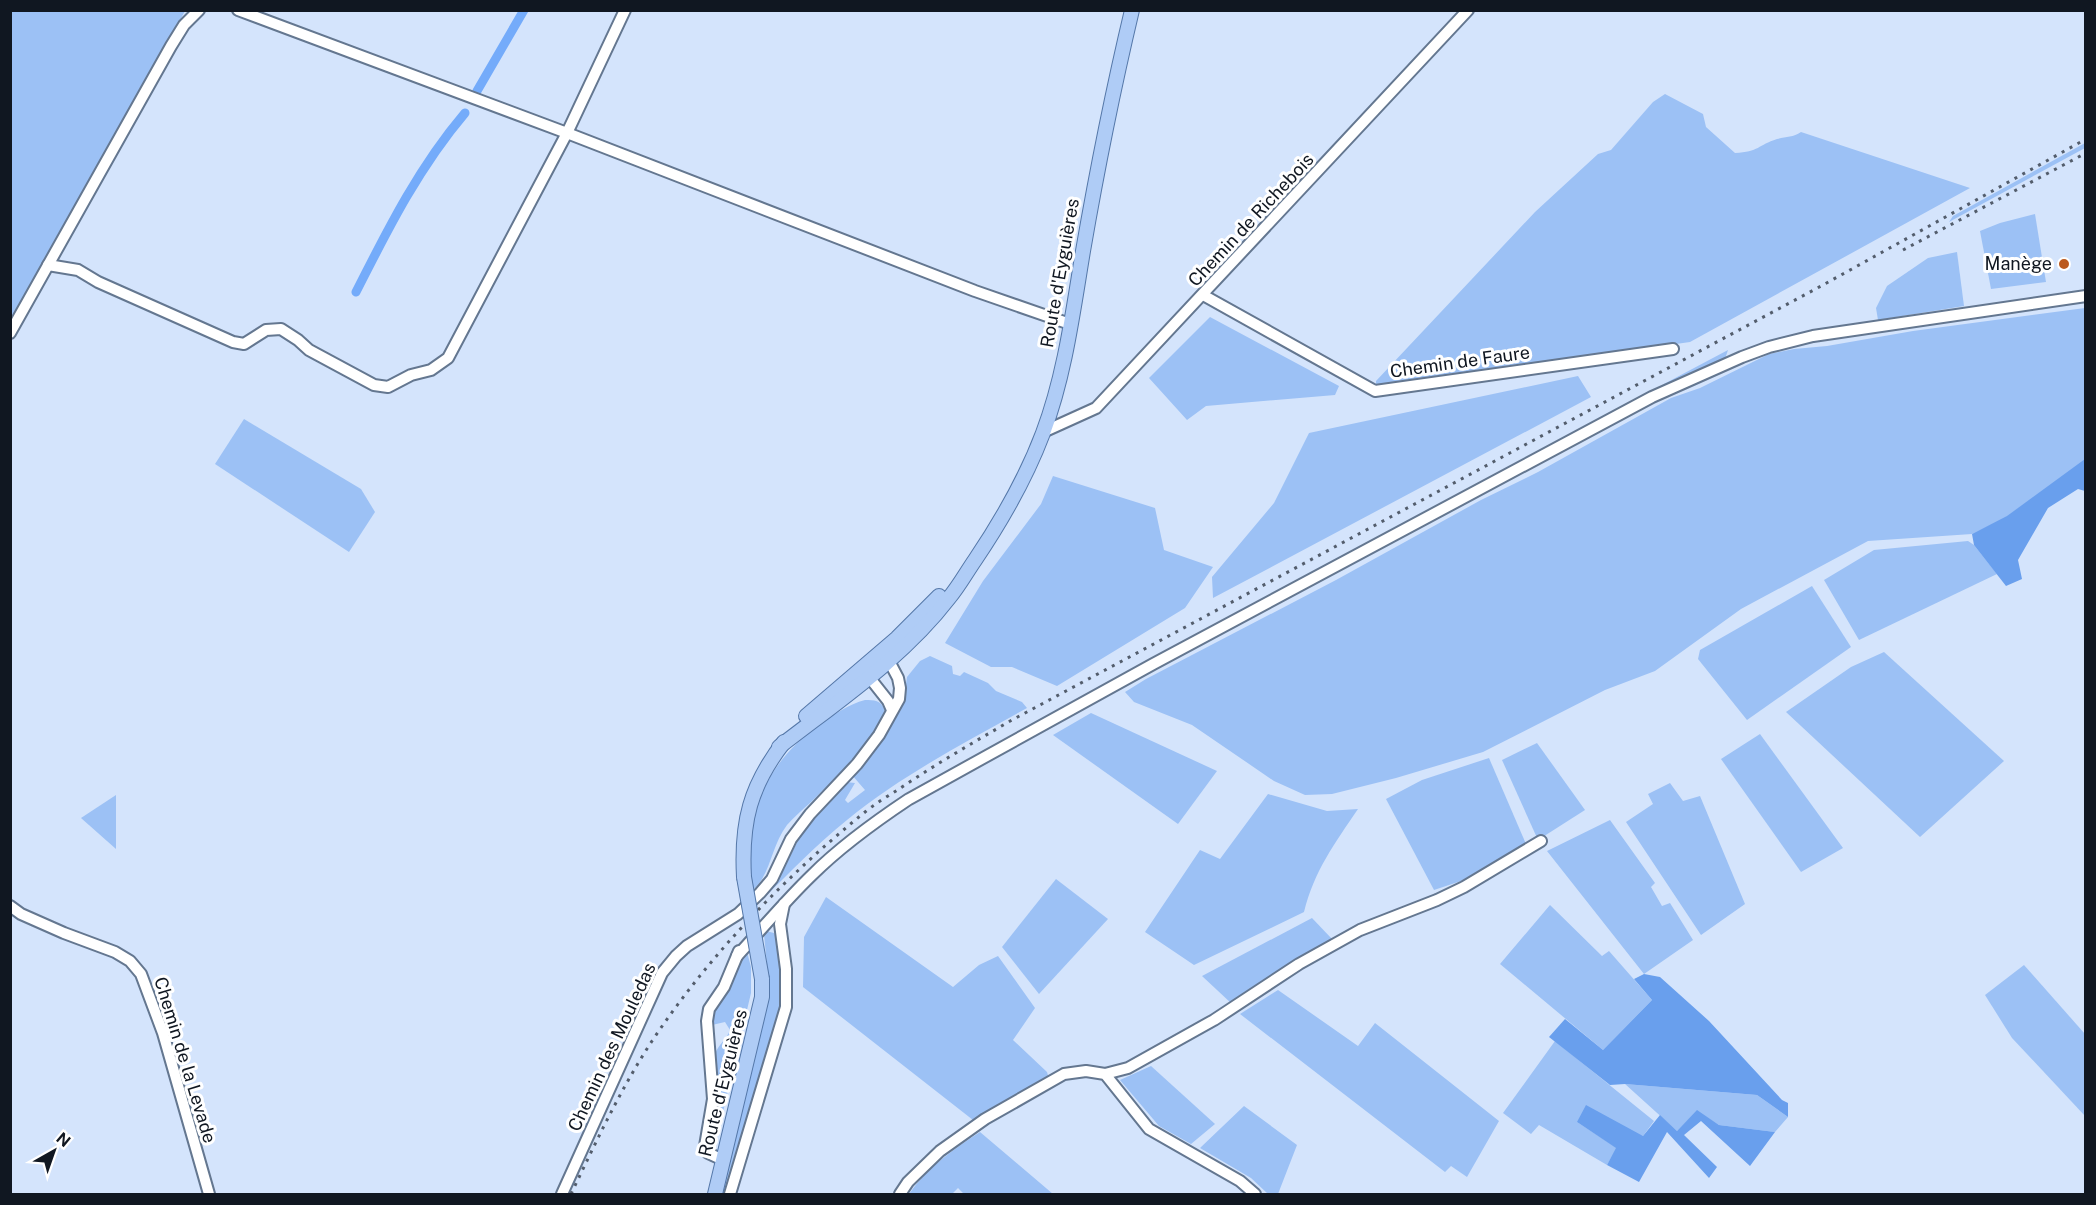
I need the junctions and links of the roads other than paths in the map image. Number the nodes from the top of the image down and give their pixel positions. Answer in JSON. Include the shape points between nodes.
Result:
{"nodes":[{"id":1,"x":199,"y":10,"type":"edge"},
{"id":2,"x":238,"y":10,"type":"edge"},
{"id":3,"x":626,"y":10,"type":"edge"},
{"id":4,"x":1132,"y":10,"type":"edge"},
{"id":5,"x":1468,"y":10,"type":"edge"},
{"id":6,"x":567,"y":133,"type":"junction"},
{"id":7,"x":48,"y":265,"type":"junction"},
{"id":8,"x":1203,"y":296,"type":"junction"},
{"id":9,"x":2085,"y":296,"type":"edge"},
{"id":10,"x":1070,"y":324,"type":"junction"},
{"id":11,"x":10,"y":333,"type":"edge"},
{"id":12,"x":1673,"y":349,"type":"dead end"},
{"id":13,"x":1044,"y":432,"type":"junction"},
{"id":14,"x":994,"y":532,"type":"junction"},
{"id":15,"x":874,"y":669,"type":"junction"},
{"id":16,"x":892,"y":710,"type":"junction"},
{"id":17,"x":1541,"y":841,"type":"dead end"},
{"id":18,"x":784,"y":902,"type":"junction"},
{"id":19,"x":10,"y":906,"type":"edge"},
{"id":20,"x":1105,"y":1074,"type":"junction"},
{"id":21,"x":723,"y":1160,"type":"junction"},
{"id":22,"x":209,"y":1194,"type":"edge"},
{"id":23,"x":562,"y":1194,"type":"edge"},
{"id":24,"x":715,"y":1194,"type":"edge"},
{"id":25,"x":730,"y":1194,"type":"edge"},
{"id":26,"x":900,"y":1194,"type":"edge"},
{"id":27,"x":1255,"y":1194,"type":"edge"}],
"edges":[{"from":1,"to":7,"type":"street","via":[[171,46]]},
{"from":2,"to":6,"type":"street"},
{"from":3,"to":6,"type":"street"},
{"from":4,"to":10,"type":"main road","name":"Route d'Eyguières","via":[[1102,146]]},
{"from":5,"to":8,"type":"street","name":"Chemin de Richebois"},
{"from":6,"to":7,"type":"street","via":[[448,358],[431,370],[388,387],[375,385],[309,350],[281,329],[266,330],[244,344],[233,342],[78,270]]},
{"from":6,"to":10,"type":"street"},
{"from":7,"to":11,"type":"street"},
{"from":8,"to":12,"type":"street","name":"Chemin de Faure","via":[[1375,391]]},
{"from":8,"to":13,"type":"street","name":"Chemin de Richebois","via":[[1096,408]]},
{"from":9,"to":18,"type":"street","via":[[1783,342],[1668,388],[909,798],[840,851]]},
{"from":10,"to":13,"type":"main road","name":"Route d'Eyguières"},
{"from":13,"to":14,"type":"main road","name":"Route d'Eyguières","via":[[1022,484]]},
{"from":14,"to":15,"type":"main road","name":"Route d'Eyguières","via":[[897,638]]},
{"from":14,"to":15,"type":"main road","name":"Route d'Eyguières","via":[[950,598]]},
{"from":15,"to":16,"type":"street"},
{"from":15,"to":16,"type":"street","name":"Chemin des Mouledas","via":[[900,686],[899,699]]},
{"from":15,"to":21,"type":"main road","name":"Route d'Eyguières","bridge":true,"via":[[796,726],[764,769],[752,799],[745,822],[744,877],[762,997]]},
{"from":16,"to":23,"type":"street","name":"Chemin des Mouledas","via":[[857,764],[791,839],[760,893],[738,914],[681,951],[662,973]]},
{"from":17,"to":20,"type":"street","via":[[1464,887],[1360,930],[1299,964],[1214,1020],[1128,1068]]},
{"from":18,"to":21,"type":"street","via":[[750,934],[706,1021],[713,1100],[705,1146],[708,1153]]},
{"from":18,"to":25,"type":"street","via":[[780,924],[786,1007]]},
{"from":19,"to":22,"type":"street","name":"Chemin de la Levade","via":[[64,933],[115,952],[141,974],[163,1033]]},
{"from":20,"to":26,"type":"street","via":[[1064,1074],[985,1119],[940,1151]]},
{"from":20,"to":27,"type":"street","via":[[1149,1129],[1240,1180]]},
{"from":21,"to":24,"type":"main road","name":"Route d'Eyguières"}]}
